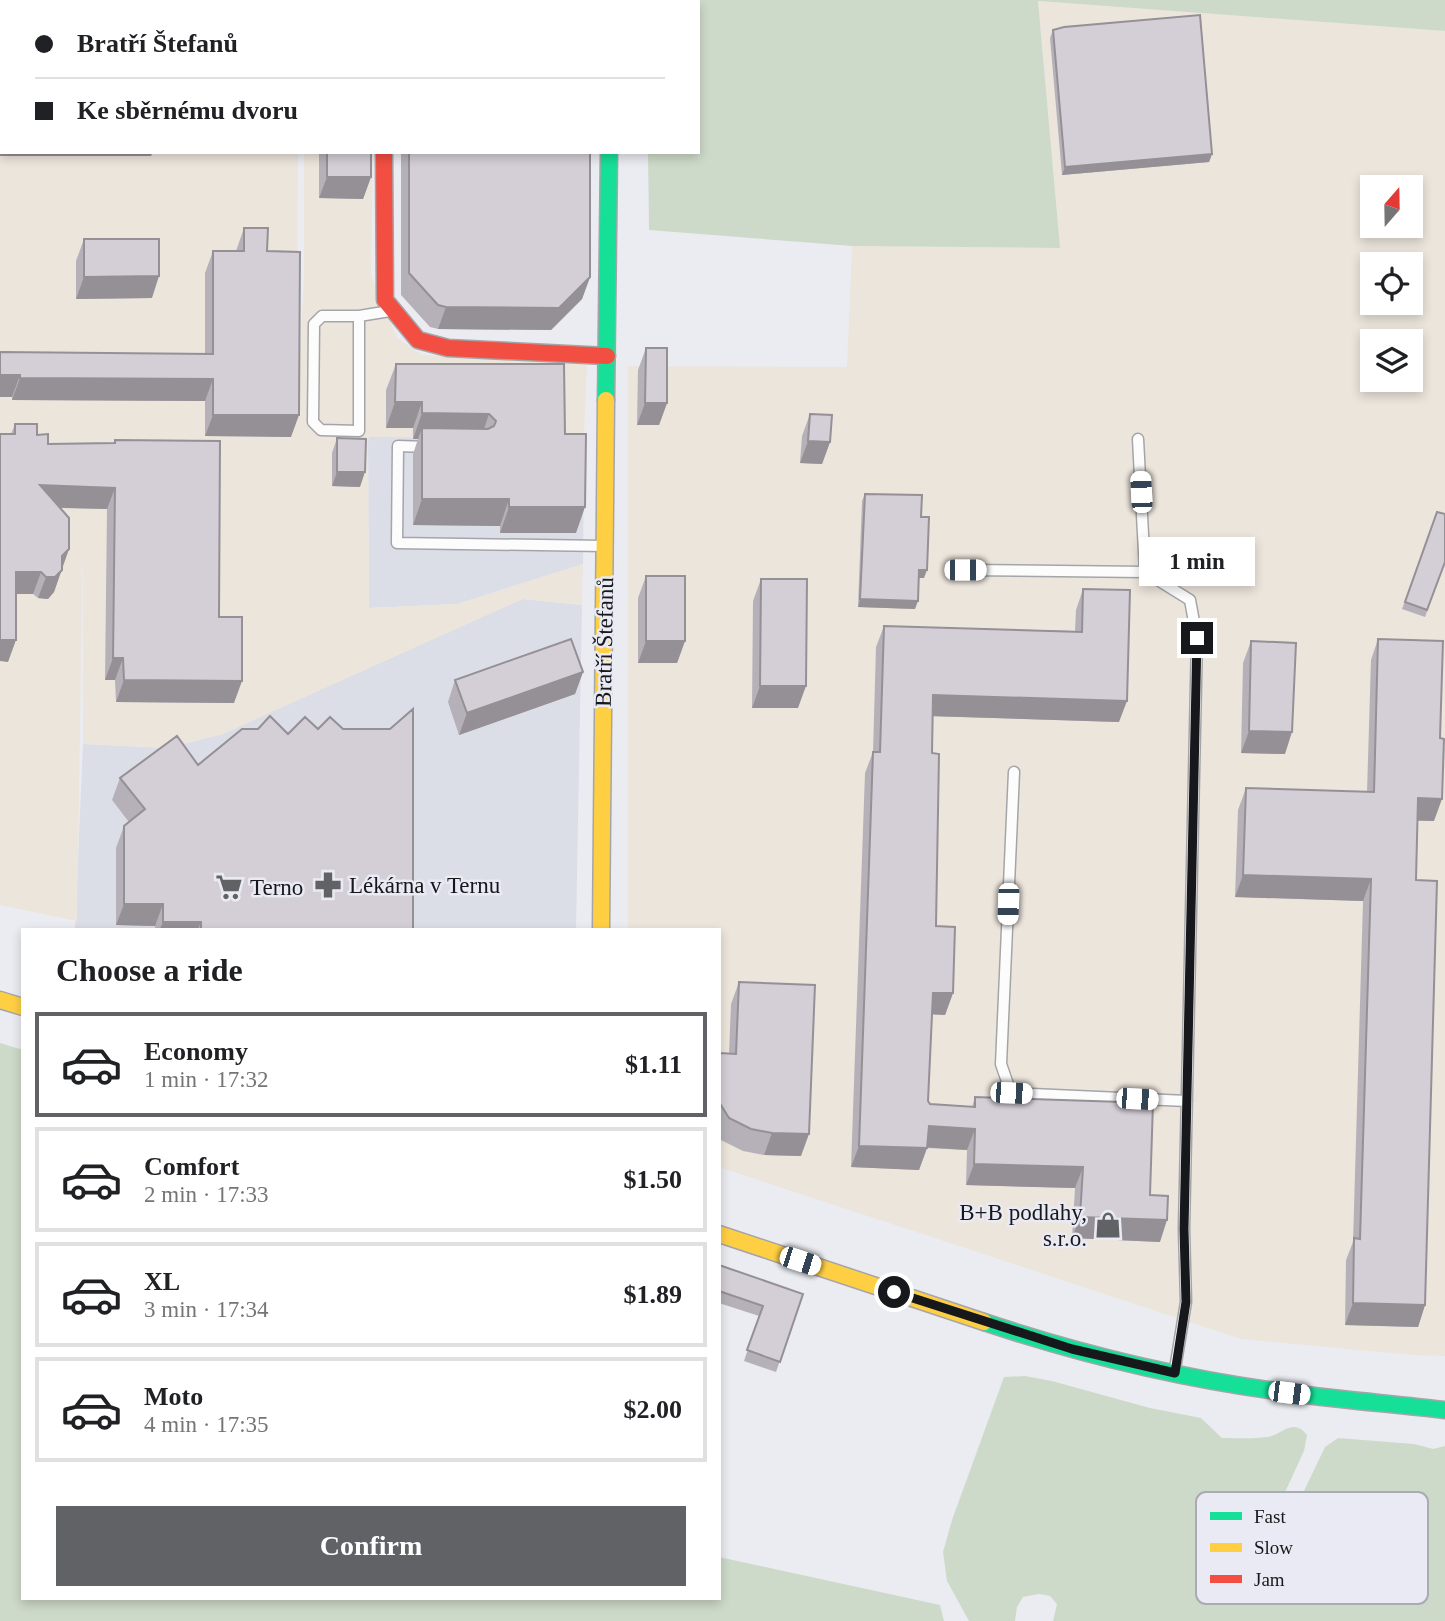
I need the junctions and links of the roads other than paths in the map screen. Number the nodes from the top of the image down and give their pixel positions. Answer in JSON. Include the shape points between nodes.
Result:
{"nodes":[{"id":1,"x":384,"y":154,"type":"edge"},
{"id":2,"x":609,"y":154,"type":"edge"},
{"id":3,"x":394,"y":311,"type":"junction"},
{"id":4,"x":359,"y":316,"type":"junction"},
{"id":5,"x":607,"y":356,"type":"junction"},
{"id":6,"x":1138,"y":439,"type":"dead end"},
{"id":7,"x":438,"y":447,"type":"edge"},
{"id":8,"x":605,"y":546,"type":"junction"},
{"id":9,"x":965,"y":570,"type":"dead end"},
{"id":10,"x":1145,"y":572,"type":"junction"},
{"id":11,"x":1014,"y":772,"type":"dead end"},
{"id":12,"x":601,"y":880,"type":"junction"},
{"id":13,"x":590,"y":928,"type":"edge"},
{"id":14,"x":601,"y":928,"type":"edge"},
{"id":15,"x":0,"y":1000,"type":"edge"},
{"id":16,"x":21,"y":1006,"type":"edge"},
{"id":17,"x":1187,"y":1101,"type":"junction"},
{"id":18,"x":721,"y":1235,"type":"edge"},
{"id":19,"x":1175,"y":1373,"type":"junction"},
{"id":20,"x":1445,"y":1410,"type":"edge"}],
"edges":[{"from":1,"to":3,"type":"street","via":[[385,300]]},
{"from":2,"to":5,"type":"street","name":"Bratří Štefanů"},
{"from":3,"to":4,"type":"lane"},
{"from":3,"to":5,"type":"street","via":[[418,340],[448,348]]},
{"from":4,"to":4,"type":"lane","via":[[322,316],[314,324],[313,422],[321,430],[359,431]]},
{"from":5,"to":8,"type":"street","name":"Bratří Štefanů"},
{"from":6,"to":10,"type":"lane"},
{"from":7,"to":8,"type":"lane","via":[[398,446],[397,543]]},
{"from":8,"to":12,"type":"street","name":"Bratří Štefanů"},
{"from":9,"to":10,"type":"lane"},
{"from":10,"to":17,"type":"lane","via":[[1191,600],[1197,638]]},
{"from":11,"to":17,"type":"lane","via":[[1002,1063],[1011,1093]]},
{"from":12,"to":13,"type":"lane"},
{"from":12,"to":14,"type":"street","name":"Bratří Štefanů"},
{"from":15,"to":16,"type":"street"},
{"from":17,"to":19,"type":"lane","via":[[1186,1302]]},
{"from":18,"to":19,"type":"street","via":[[1011,1331]]},
{"from":19,"to":20,"type":"street","via":[[1289,1393]]}]}
